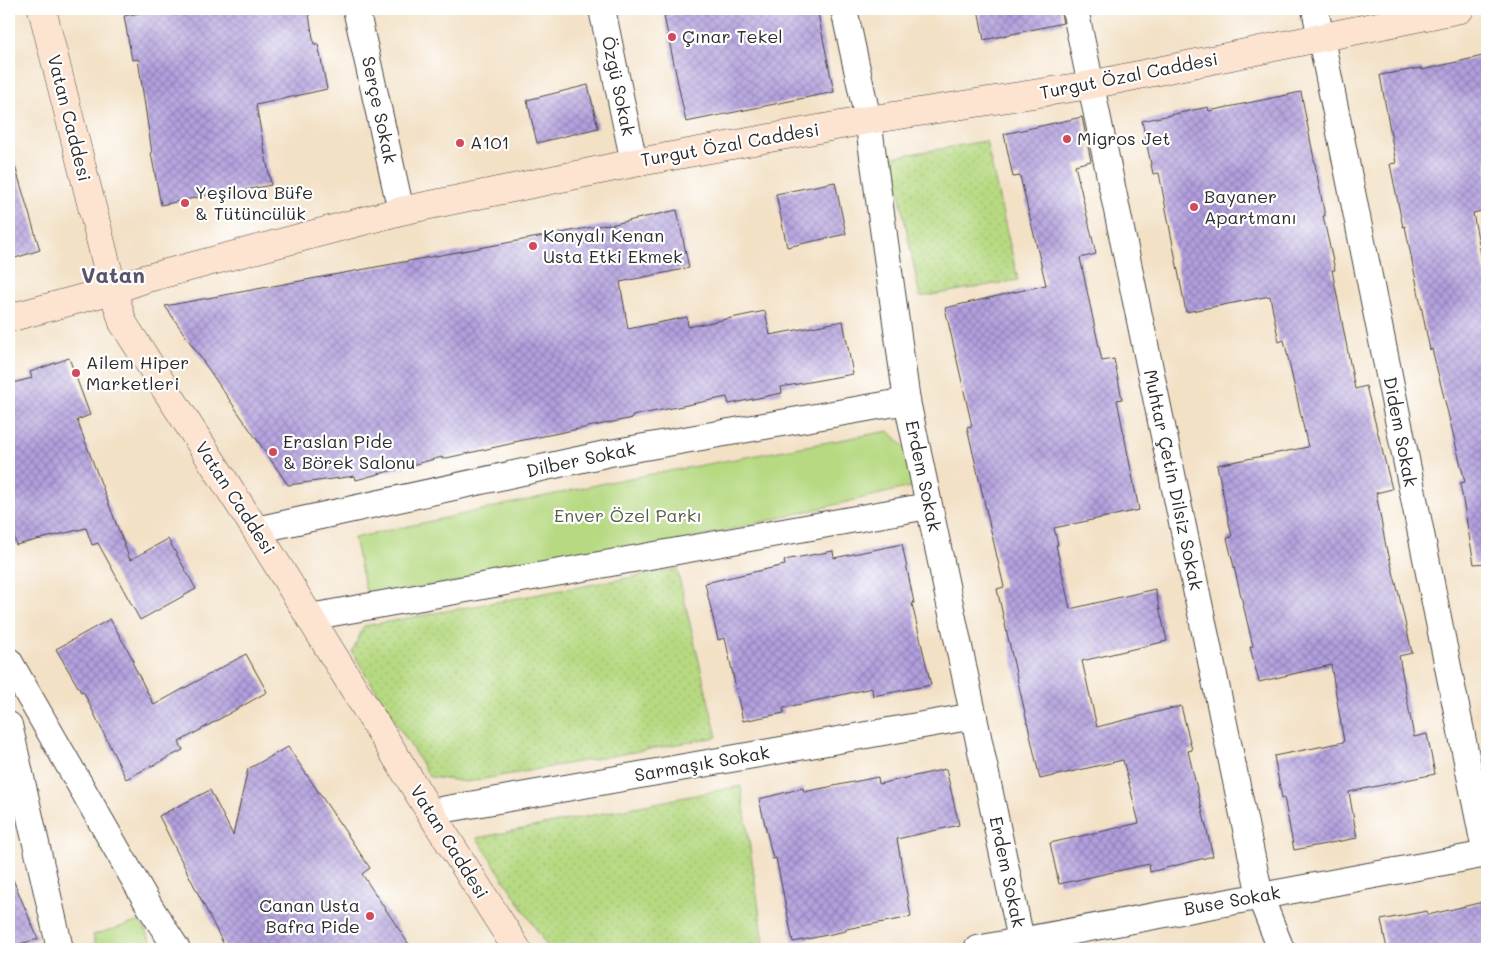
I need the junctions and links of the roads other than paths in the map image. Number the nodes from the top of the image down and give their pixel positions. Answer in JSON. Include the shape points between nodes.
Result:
{"nodes":[{"id":1,"x":42,"y":9,"type":"edge"},
{"id":2,"x":356,"y":9,"type":"edge"},
{"id":3,"x":602,"y":9,"type":"edge"},
{"id":4,"x":844,"y":9,"type":"edge"},
{"id":5,"x":1075,"y":9,"type":"edge"},
{"id":6,"x":1314,"y":9,"type":"edge"},
{"id":7,"x":1460,"y":9,"type":"edge"},
{"id":8,"x":1320,"y":38,"type":"junction"},
{"id":9,"x":1090,"y":85,"type":"junction"},
{"id":10,"x":868,"y":120,"type":"junction"},
{"id":11,"x":634,"y":163,"type":"junction"},
{"id":12,"x":400,"y":211,"type":"junction"},
{"id":13,"x":113,"y":290,"type":"junction"},
{"id":14,"x":9,"y":318,"type":"edge"},
{"id":15,"x":908,"y":401,"type":"junction"},
{"id":16,"x":928,"y":506,"type":"junction"},
{"id":17,"x":256,"y":530,"type":"junction"},
{"id":18,"x":310,"y":617,"type":"junction"},
{"id":19,"x":9,"y":661,"type":"edge"},
{"id":20,"x":974,"y":716,"type":"junction"},
{"id":21,"x":9,"y":725,"type":"edge"},
{"id":22,"x":430,"y":812,"type":"junction"},
{"id":23,"x":1487,"y":854,"type":"edge"},
{"id":24,"x":1260,"y":896,"type":"junction"},
{"id":25,"x":1021,"y":940,"type":"junction"},
{"id":26,"x":60,"y":949,"type":"edge"},
{"id":27,"x":176,"y":949,"type":"edge"},
{"id":28,"x":517,"y":949,"type":"edge"},
{"id":29,"x":977,"y":949,"type":"edge"},
{"id":30,"x":1280,"y":949,"type":"edge"}],
"edges":[{"from":1,"to":13,"type":"street","name":"Vatan Caddesi"},
{"from":2,"to":12,"type":"street","name":"Serçe Sokak"},
{"from":3,"to":11,"type":"street","name":"Özgü Sokak"},
{"from":4,"to":10,"type":"street","name":"Erdem Sokak"},
{"from":5,"to":9,"type":"street","name":"Muhtar Çetin Dilsiz Sokak"},
{"from":6,"to":8,"type":"street","name":"Didem Sokak"},
{"from":7,"to":8,"type":"street","name":"Turgut Özal Caddesi"},
{"from":8,"to":9,"type":"street","name":"Turgut Özal Caddesi"},
{"from":8,"to":23,"type":"street","name":"Didem Sokak"},
{"from":9,"to":10,"type":"street","name":"Turgut Özal Caddesi"},
{"from":9,"to":24,"type":"street","name":"Muhtar Çetin Dilsiz Sokak"},
{"from":10,"to":11,"type":"street","name":"Turgut Özal Caddesi"},
{"from":10,"to":15,"type":"street","name":"Erdem Sokak"},
{"from":11,"to":12,"type":"street","name":"Turgut Özal Caddesi"},
{"from":12,"to":13,"type":"street","name":"Turgut Özal Caddesi"},
{"from":13,"to":14,"type":"street","name":"Turgut Özal Caddesi"},
{"from":13,"to":17,"type":"street","name":"Vatan Caddesi","via":[[123,323]]},
{"from":15,"to":16,"type":"street","name":"Erdem Sokak"},
{"from":15,"to":17,"type":"street","name":"Dilber Sokak","via":[[610,452]]},
{"from":16,"to":18,"type":"street"},
{"from":16,"to":20,"type":"street","name":"Erdem Sokak"},
{"from":17,"to":18,"type":"street","name":"Vatan Caddesi"},
{"from":18,"to":22,"type":"street","name":"Vatan Caddesi"},
{"from":19,"to":27,"type":"street"},
{"from":20,"to":22,"type":"street","name":"Sarmaşık Sokak"},
{"from":20,"to":25,"type":"street","name":"Erdem Sokak"},
{"from":21,"to":26,"type":"street"},
{"from":22,"to":28,"type":"street","name":"Vatan Caddesi"},
{"from":23,"to":24,"type":"street","name":"Buse Sokak"},
{"from":24,"to":25,"type":"street","name":"Buse Sokak"},
{"from":24,"to":30,"type":"street","name":"Muhtar Çetin Dilsiz Sokak"},
{"from":25,"to":29,"type":"street","name":"Buse Sokak"}]}
